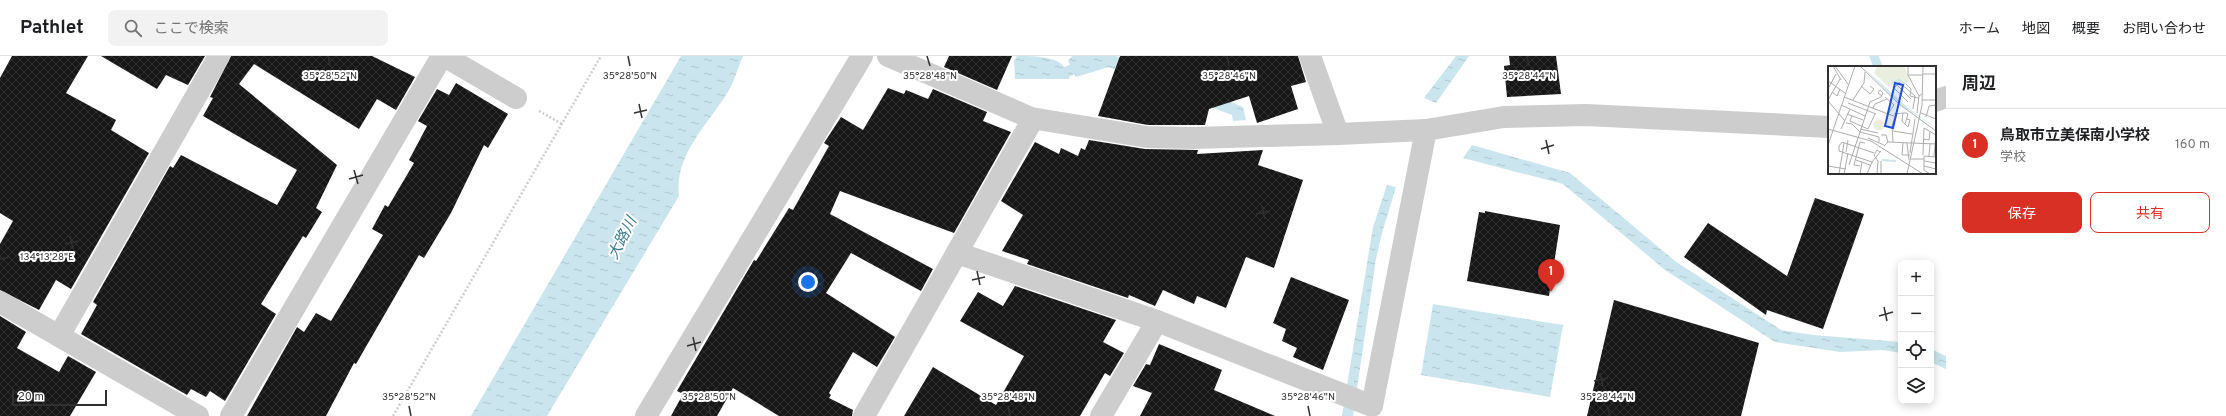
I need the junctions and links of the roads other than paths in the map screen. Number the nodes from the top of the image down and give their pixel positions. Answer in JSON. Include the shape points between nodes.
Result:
{"nodes":[{"id":1,"x":219,"y":56,"type":"edge"},
{"id":2,"x":443,"y":56,"type":"edge"},
{"id":3,"x":862,"y":56,"type":"edge"},
{"id":4,"x":888,"y":56,"type":"edge"},
{"id":5,"x":1310,"y":56,"type":"edge"},
{"id":6,"x":1946,"y":97,"type":"edge"},
{"id":7,"x":516,"y":98,"type":"dead end"},
{"id":8,"x":1936,"y":101,"type":"edge"},
{"id":9,"x":1034,"y":119,"type":"junction"},
{"id":10,"x":1828,"y":127,"type":"edge"},
{"id":11,"x":1426,"y":130,"type":"junction"},
{"id":12,"x":1338,"y":134,"type":"junction"},
{"id":13,"x":957,"y":253,"type":"junction"},
{"id":14,"x":0,"y":302,"type":"edge"},
{"id":15,"x":1157,"y":321,"type":"junction"},
{"id":16,"x":59,"y":336,"type":"junction"},
{"id":17,"x":1371,"y":411,"type":"edge"},
{"id":18,"x":198,"y":416,"type":"edge"},
{"id":19,"x":231,"y":416,"type":"edge"},
{"id":20,"x":646,"y":416,"type":"edge"},
{"id":21,"x":864,"y":416,"type":"edge"},
{"id":22,"x":1101,"y":416,"type":"edge"}],
"edges":[{"from":1,"to":16,"type":"street"},
{"from":2,"to":7,"type":"street"},
{"from":2,"to":19,"type":"street"},
{"from":3,"to":20,"type":"street"},
{"from":4,"to":9,"type":"street"},
{"from":5,"to":12,"type":"street"},
{"from":6,"to":8,"type":"street"},
{"from":9,"to":12,"type":"street","via":[[1147,137]]},
{"from":9,"to":13,"type":"street"},
{"from":10,"to":11,"type":"street","via":[[1586,115],[1504,117]]},
{"from":11,"to":12,"type":"street"},
{"from":11,"to":17,"type":"street"},
{"from":13,"to":15,"type":"street"},
{"from":13,"to":21,"type":"street"},
{"from":14,"to":16,"type":"street"},
{"from":15,"to":17,"type":"street"},
{"from":15,"to":22,"type":"street"},
{"from":16,"to":18,"type":"street"}]}
